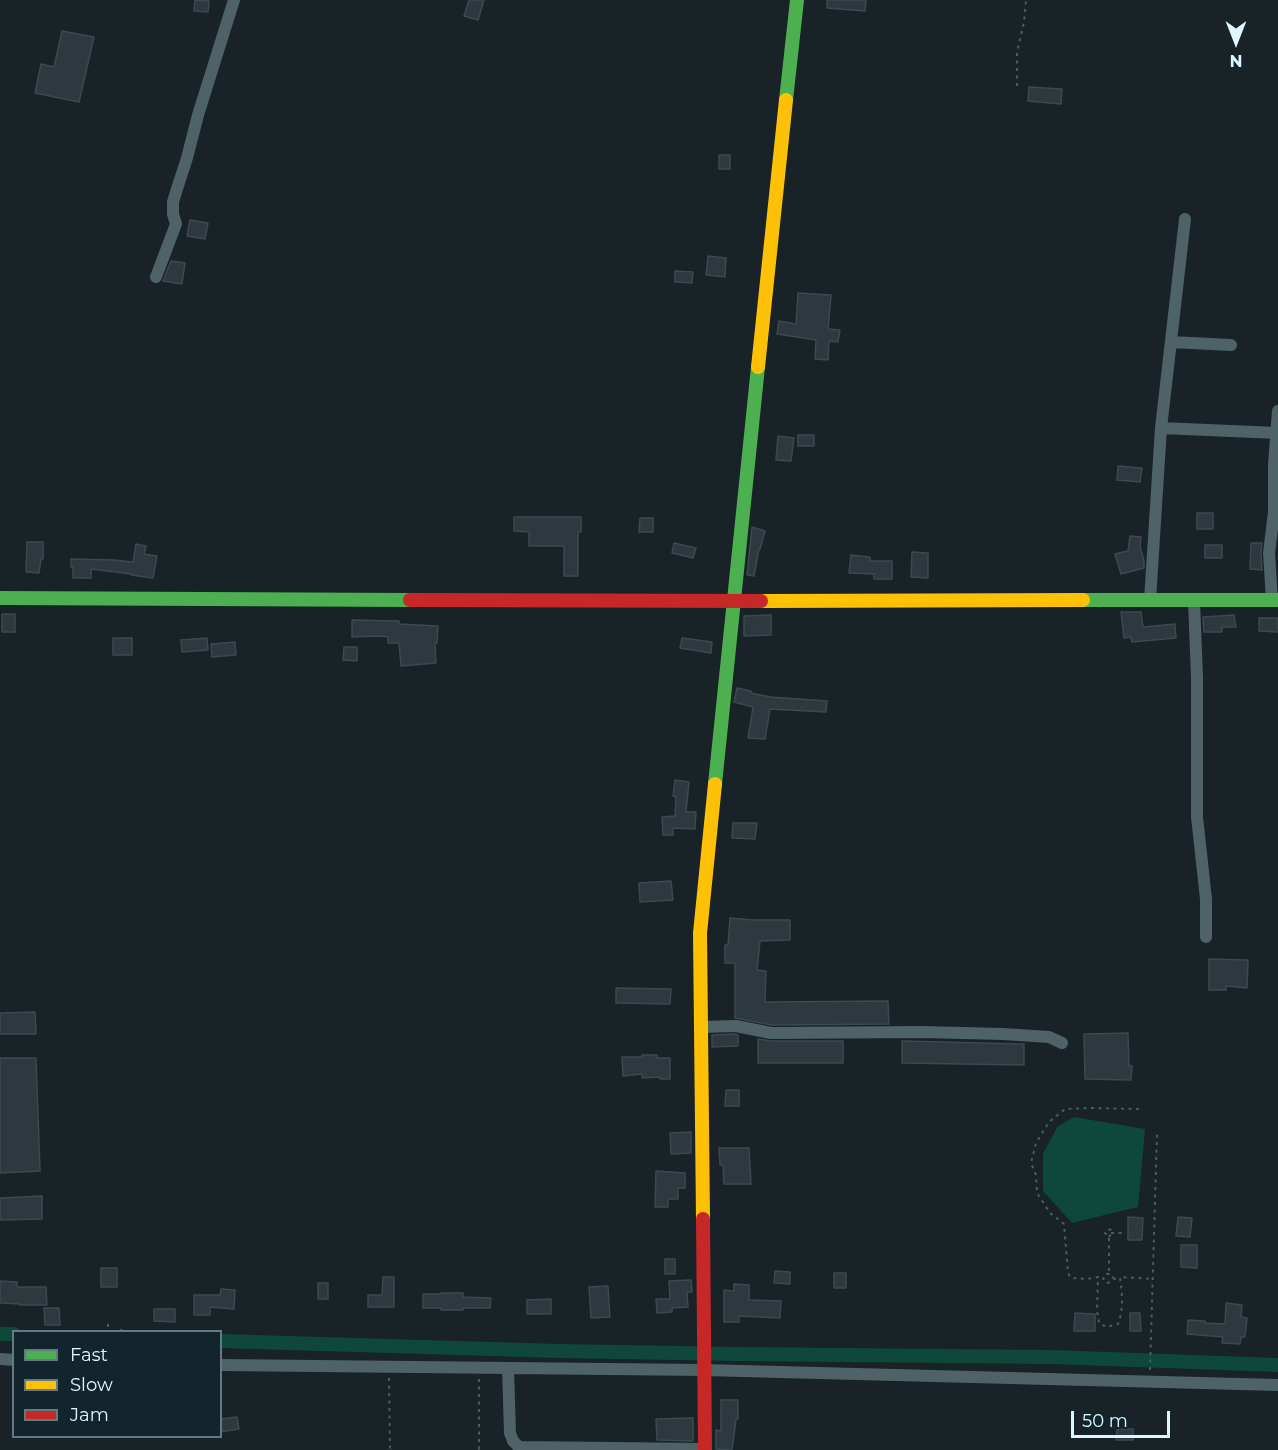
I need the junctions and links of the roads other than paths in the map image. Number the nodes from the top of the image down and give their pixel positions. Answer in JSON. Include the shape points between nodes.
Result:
{"nodes":[{"id":1,"x":234,"y":0,"type":"edge"},
{"id":2,"x":797,"y":0,"type":"edge"},
{"id":3,"x":1185,"y":219,"type":"dead end"},
{"id":4,"x":156,"y":277,"type":"dead end"},
{"id":5,"x":1171,"y":342,"type":"junction"},
{"id":6,"x":1231,"y":345,"type":"dead end"},
{"id":7,"x":1278,"y":411,"type":"edge"},
{"id":8,"x":1161,"y":428,"type":"junction"},
{"id":9,"x":1277,"y":433,"type":"edge"},
{"id":10,"x":0,"y":598,"type":"edge"},
{"id":11,"x":1150,"y":600,"type":"junction"},
{"id":12,"x":1194,"y":600,"type":"junction"},
{"id":13,"x":1275,"y":600,"type":"edge"},
{"id":14,"x":733,"y":601,"type":"junction"},
{"id":15,"x":1206,"y":937,"type":"dead end"},
{"id":16,"x":701,"y":1027,"type":"junction"},
{"id":17,"x":1062,"y":1043,"type":"dead end"},
{"id":18,"x":222,"y":1365,"type":"edge"},
{"id":19,"x":508,"y":1368,"type":"junction"},
{"id":20,"x":704,"y":1370,"type":"junction"},
{"id":21,"x":1278,"y":1385,"type":"edge"},
{"id":22,"x":705,"y":1450,"type":"edge"}],
"edges":[{"from":1,"to":4,"type":"street","via":[[176,192],[176,224]]},
{"from":2,"to":14,"type":"street"},
{"from":3,"to":5,"type":"street"},
{"from":5,"to":6,"type":"street"},
{"from":5,"to":8,"type":"street"},
{"from":7,"to":9,"type":"street"},
{"from":8,"to":9,"type":"street"},
{"from":8,"to":11,"type":"street"},
{"from":9,"to":13,"type":"street","via":[[1269,553]]},
{"from":10,"to":14,"type":"street"},
{"from":11,"to":12,"type":"street"},
{"from":11,"to":14,"type":"street"},
{"from":12,"to":13,"type":"street"},
{"from":12,"to":15,"type":"street","via":[[1197,816]]},
{"from":14,"to":16,"type":"street","via":[[700,933]]},
{"from":16,"to":17,"type":"street","via":[[736,1026],[771,1033],[1003,1034],[1049,1037]]},
{"from":16,"to":20,"type":"street"},
{"from":18,"to":19,"type":"street"},
{"from":19,"to":20,"type":"street"},
{"from":19,"to":22,"type":"street","via":[[510,1434],[519,1447]]},
{"from":20,"to":21,"type":"street"},
{"from":20,"to":22,"type":"street"}]}
